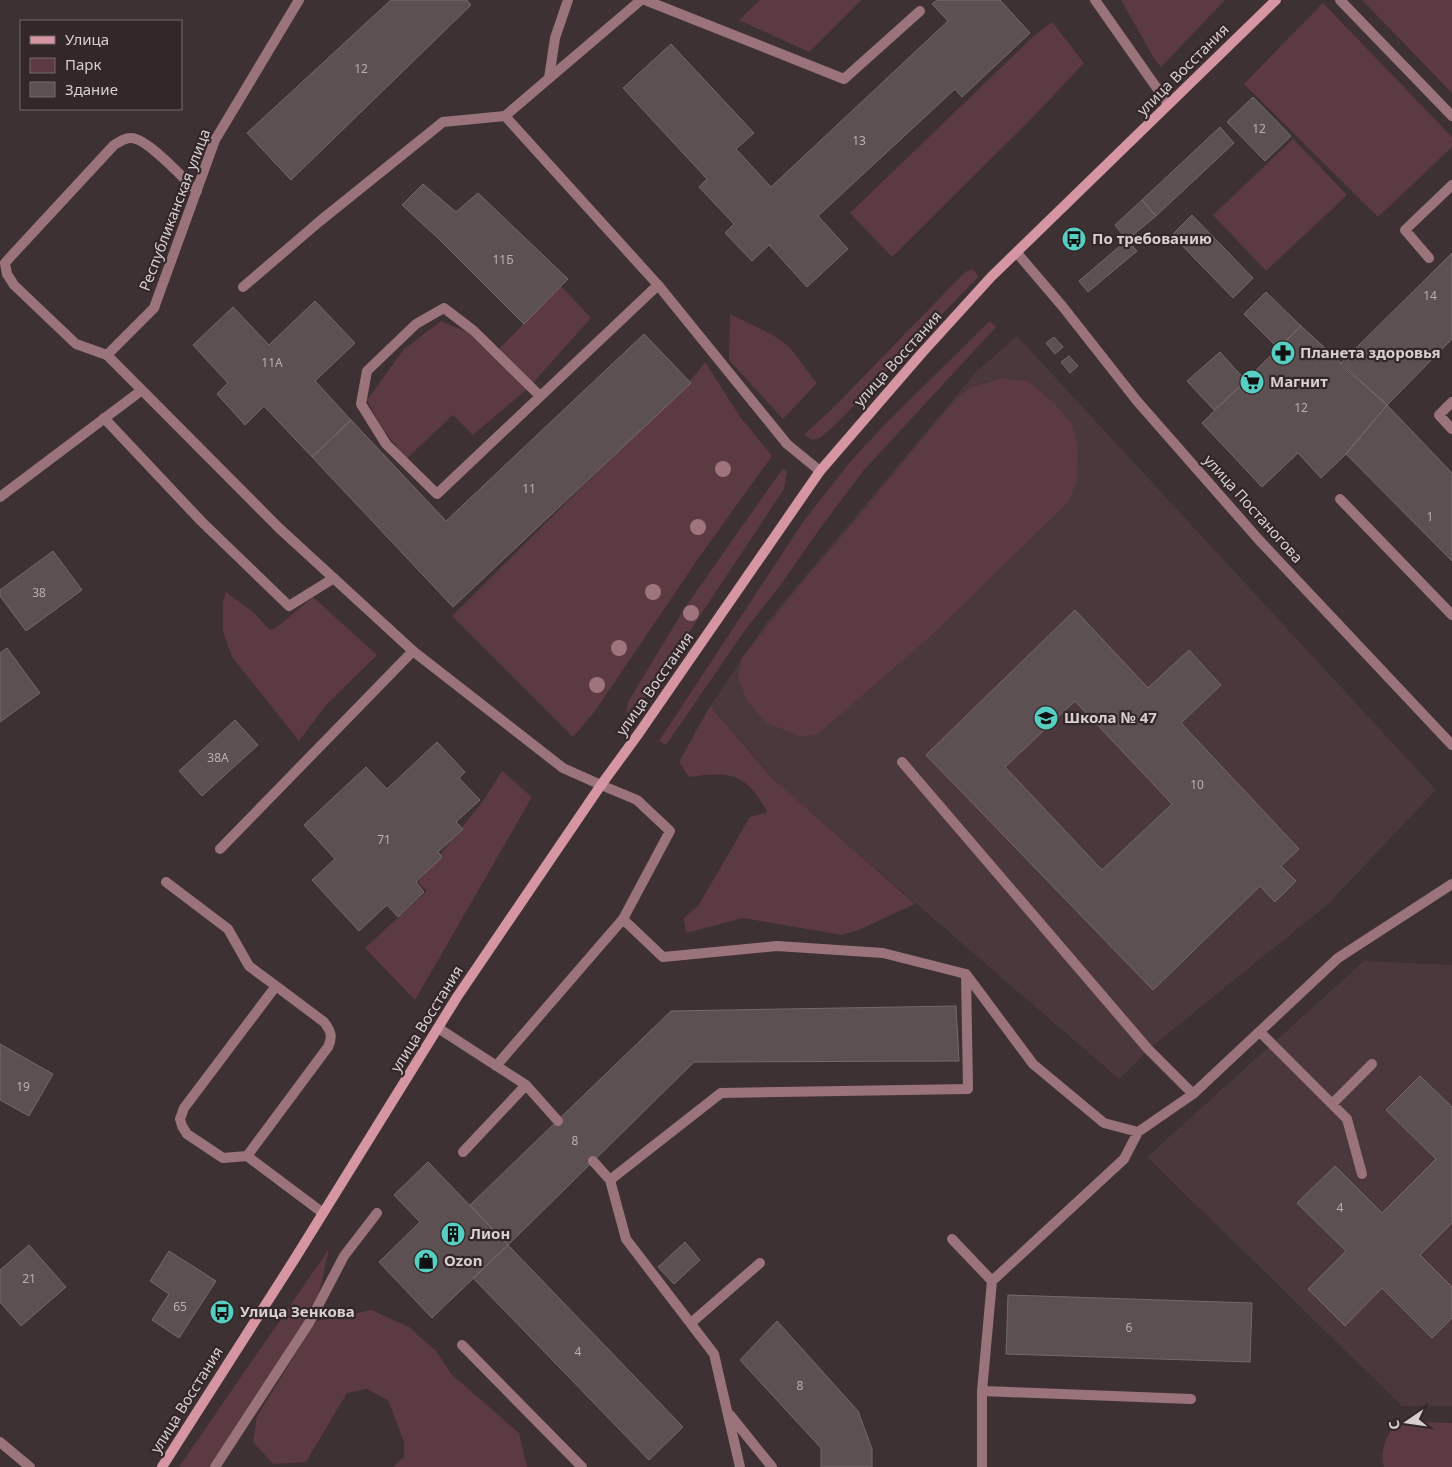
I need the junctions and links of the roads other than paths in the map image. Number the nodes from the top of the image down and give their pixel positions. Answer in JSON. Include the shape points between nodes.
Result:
{"nodes":[{"id":1,"x":299,"y":0,"type":"edge"},
{"id":2,"x":568,"y":0,"type":"edge"},
{"id":3,"x":641,"y":0,"type":"edge"},
{"id":4,"x":645,"y":0,"type":"edge"},
{"id":5,"x":1095,"y":0,"type":"edge"},
{"id":6,"x":1276,"y":0,"type":"edge"},
{"id":7,"x":1340,"y":0,"type":"edge"},
{"id":8,"x":920,"y":11,"type":"dead end"},
{"id":9,"x":550,"y":78,"type":"junction"},
{"id":10,"x":1168,"y":104,"type":"junction"},
{"id":11,"x":505,"y":116,"type":"junction"},
{"id":12,"x":1452,"y":116,"type":"edge"},
{"id":13,"x":1452,"y":185,"type":"edge"},
{"id":14,"x":197,"y":191,"type":"junction"},
{"id":15,"x":1017,"y":253,"type":"junction"},
{"id":16,"x":1430,"y":258,"type":"dead end"},
{"id":17,"x":658,"y":285,"type":"junction"},
{"id":18,"x":243,"y":287,"type":"dead end"},
{"id":19,"x":107,"y":355,"type":"junction"},
{"id":20,"x":142,"y":390,"type":"junction"},
{"id":21,"x":540,"y":396,"type":"junction"},
{"id":22,"x":1452,"y":402,"type":"edge"},
{"id":23,"x":104,"y":418,"type":"junction"},
{"id":24,"x":1452,"y":429,"type":"edge"},
{"id":25,"x":820,"y":471,"type":"junction"},
{"id":26,"x":0,"y":497,"type":"edge"},
{"id":27,"x":1340,"y":499,"type":"dead end"},
{"id":28,"x":334,"y":578,"type":"junction"},
{"id":29,"x":1452,"y":615,"type":"edge"},
{"id":30,"x":413,"y":650,"type":"junction"},
{"id":31,"x":1452,"y":745,"type":"edge"},
{"id":32,"x":902,"y":762,"type":"dead end"},
{"id":33,"x":601,"y":785,"type":"junction"},
{"id":34,"x":220,"y":849,"type":"dead end"},
{"id":35,"x":166,"y":882,"type":"dead end"},
{"id":36,"x":1452,"y":884,"type":"edge"},
{"id":37,"x":624,"y":919,"type":"junction"},
{"id":38,"x":966,"y":974,"type":"junction"},
{"id":39,"x":276,"y":986,"type":"junction"},
{"id":40,"x":438,"y":1028,"type":"junction"},
{"id":41,"x":1260,"y":1032,"type":"junction"},
{"id":42,"x":1372,"y":1064,"type":"dead end"},
{"id":43,"x":496,"y":1066,"type":"junction"},
{"id":44,"x":526,"y":1085,"type":"junction"},
{"id":45,"x":1193,"y":1094,"type":"junction"},
{"id":46,"x":1332,"y":1104,"type":"junction"},
{"id":47,"x":558,"y":1120,"type":"dead end"},
{"id":48,"x":1138,"y":1132,"type":"junction"},
{"id":49,"x":463,"y":1152,"type":"dead end"},
{"id":50,"x":247,"y":1156,"type":"junction"},
{"id":51,"x":593,"y":1160,"type":"dead end"},
{"id":52,"x":1362,"y":1174,"type":"dead end"},
{"id":53,"x":610,"y":1180,"type":"junction"},
{"id":54,"x":323,"y":1213,"type":"junction"},
{"id":55,"x":377,"y":1213,"type":"dead end"},
{"id":56,"x":952,"y":1239,"type":"dead end"},
{"id":57,"x":760,"y":1263,"type":"dead end"},
{"id":58,"x":992,"y":1281,"type":"junction"},
{"id":59,"x":690,"y":1323,"type":"junction"},
{"id":60,"x":462,"y":1345,"type":"dead end"},
{"id":61,"x":982,"y":1391,"type":"junction"},
{"id":62,"x":1191,"y":1400,"type":"dead end"},
{"id":63,"x":728,"y":1414,"type":"junction"},
{"id":64,"x":0,"y":1442,"type":"edge"},
{"id":65,"x":30,"y":1467,"type":"edge"},
{"id":66,"x":162,"y":1467,"type":"edge"},
{"id":67,"x":215,"y":1467,"type":"edge"},
{"id":68,"x":582,"y":1467,"type":"edge"},
{"id":69,"x":740,"y":1467,"type":"edge"},
{"id":70,"x":772,"y":1467,"type":"edge"},
{"id":71,"x":982,"y":1467,"type":"edge"}],
"edges":[{"from":1,"to":14,"type":"street","name":"Республиканская улица","via":[[215,140]]},
{"from":2,"to":9,"type":"street","via":[[555,38]]},
{"from":3,"to":9,"type":"street"},
{"from":4,"to":8,"type":"street","via":[[844,79]]},
{"from":5,"to":10,"type":"street"},
{"from":6,"to":10,"type":"street","name":"улица Восстания"},
{"from":7,"to":12,"type":"street"},
{"from":9,"to":11,"type":"street"},
{"from":10,"to":15,"type":"street","name":"улица Восстания"},
{"from":11,"to":17,"type":"street"},
{"from":11,"to":18,"type":"street","via":[[443,122]]},
{"from":13,"to":16,"type":"street","via":[[1405,230]]},
{"from":14,"to":19,"type":"street","name":"Республиканская улица","via":[[154,308]]},
{"from":14,"to":19,"type":"street","via":[[150,147],[136,139],[124,139],[114,145],[5,264],[14,285],[76,344]]},
{"from":15,"to":25,"type":"street","name":"улица Восстания","via":[[921,354]]},
{"from":15,"to":31,"type":"street","name":"улица Постаногова","via":[[1137,401],[1258,540]]},
{"from":17,"to":21,"type":"street"},
{"from":17,"to":25,"type":"street","via":[[787,444]]},
{"from":19,"to":20,"type":"street"},
{"from":20,"to":23,"type":"street"},
{"from":20,"to":28,"type":"street","via":[[279,528]]},
{"from":21,"to":21,"type":"street","via":[[474,331],[444,308],[416,324],[367,371],[361,404],[386,444],[437,494]]},
{"from":22,"to":24,"type":"street","via":[[1439,415]]},
{"from":23,"to":26,"type":"street"},
{"from":23,"to":28,"type":"street","via":[[201,521],[289,606]]},
{"from":25,"to":33,"type":"street","name":"улица Восстания"},
{"from":27,"to":29,"type":"street"},
{"from":28,"to":30,"type":"street"},
{"from":30,"to":33,"type":"street","via":[[563,768]]},
{"from":30,"to":34,"type":"street"},
{"from":32,"to":45,"type":"street","via":[[1148,1050]]},
{"from":33,"to":37,"type":"street","via":[[637,800],[670,831]]},
{"from":33,"to":40,"type":"street","name":"улица Восстания"},
{"from":35,"to":39,"type":"street","via":[[228,929],[249,966]]},
{"from":36,"to":41,"type":"street","via":[[1338,958]]},
{"from":37,"to":38,"type":"street","via":[[663,957],[777,946],[883,952]]},
{"from":37,"to":43,"type":"street"},
{"from":38,"to":48,"type":"street","via":[[1033,1064],[1104,1123]]},
{"from":38,"to":53,"type":"street","via":[[968,1089],[721,1093]]},
{"from":39,"to":50,"type":"street","via":[[324,1022],[332,1039]]},
{"from":39,"to":50,"type":"street","via":[[184,1108],[180,1119],[187,1134],[223,1158]]},
{"from":40,"to":43,"type":"street"},
{"from":40,"to":54,"type":"street","name":"улица Восстания"},
{"from":41,"to":45,"type":"street"},
{"from":41,"to":46,"type":"street"},
{"from":42,"to":46,"type":"street"},
{"from":43,"to":44,"type":"street"},
{"from":44,"to":47,"type":"street"},
{"from":44,"to":49,"type":"street"},
{"from":45,"to":48,"type":"street"},
{"from":46,"to":52,"type":"street","via":[[1347,1118]]},
{"from":48,"to":58,"type":"street","via":[[1124,1160]]},
{"from":50,"to":54,"type":"street"},
{"from":51,"to":53,"type":"street"},
{"from":53,"to":59,"type":"street","via":[[626,1239]]},
{"from":54,"to":66,"type":"street","name":"улица Восстания"},
{"from":55,"to":67,"type":"street","via":[[344,1256],[309,1323]]},
{"from":56,"to":58,"type":"street"},
{"from":57,"to":59,"type":"street"},
{"from":58,"to":61,"type":"street"},
{"from":59,"to":63,"type":"street","via":[[714,1354]]},
{"from":60,"to":68,"type":"street"},
{"from":61,"to":62,"type":"street"},
{"from":61,"to":71,"type":"street"},
{"from":63,"to":69,"type":"street"},
{"from":63,"to":70,"type":"street"},
{"from":64,"to":65,"type":"street"}]}
